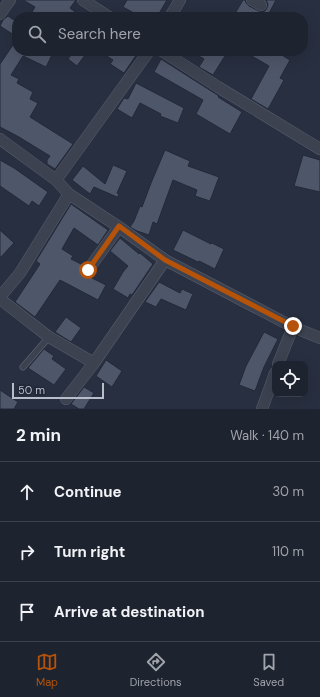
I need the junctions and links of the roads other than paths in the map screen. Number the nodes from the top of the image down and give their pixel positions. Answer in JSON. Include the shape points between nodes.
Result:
{"nodes":[{"id":1,"x":10,"y":0,"type":"edge"},
{"id":2,"x":83,"y":0,"type":"edge"},
{"id":3,"x":180,"y":0,"type":"edge"},
{"id":4,"x":101,"y":12,"type":"edge"},
{"id":5,"x":173,"y":12,"type":"edge"},
{"id":6,"x":0,"y":14,"type":"edge"},
{"id":7,"x":145,"y":56,"type":"edge"},
{"id":8,"x":170,"y":56,"type":"edge"},
{"id":9,"x":0,"y":139,"type":"edge"},
{"id":10,"x":320,"y":149,"type":"edge"},
{"id":11,"x":56,"y":180,"type":"junction"},
{"id":12,"x":69,"y":194,"type":"junction"},
{"id":13,"x":119,"y":226,"type":"junction"},
{"id":14,"x":165,"y":260,"type":"junction"},
{"id":15,"x":88,"y":270,"type":"dead end"},
{"id":16,"x":0,"y":298,"type":"edge"},
{"id":17,"x":293,"y":326,"type":"junction"},
{"id":18,"x":49,"y":337,"type":"junction"},
{"id":19,"x":320,"y":338,"type":"edge"},
{"id":20,"x":279,"y":361,"type":"edge"},
{"id":21,"x":94,"y":363,"type":"junction"},
{"id":22,"x":23,"y":366,"type":"dead end"},
{"id":23,"x":272,"y":381,"type":"edge"},
{"id":24,"x":66,"y":399,"type":"dead end"},
{"id":25,"x":262,"y":409,"type":"edge"}],
"edges":[{"from":1,"to":6,"type":"street"},
{"from":2,"to":4,"type":"street"},
{"from":3,"to":5,"type":"street"},
{"from":7,"to":11,"type":"street"},
{"from":8,"to":10,"type":"street"},
{"from":9,"to":11,"type":"street"},
{"from":11,"to":12,"type":"street"},
{"from":12,"to":13,"type":"street"},
{"from":12,"to":16,"type":"street","via":[[20,273]]},
{"from":13,"to":14,"type":"street"},
{"from":13,"to":15,"type":"street"},
{"from":14,"to":17,"type":"street"},
{"from":14,"to":21,"type":"street"},
{"from":16,"to":18,"type":"street"},
{"from":17,"to":19,"type":"street"},
{"from":17,"to":20,"type":"street"},
{"from":18,"to":21,"type":"street"},
{"from":18,"to":22,"type":"lane"},
{"from":21,"to":24,"type":"street"},
{"from":23,"to":25,"type":"street"}]}
